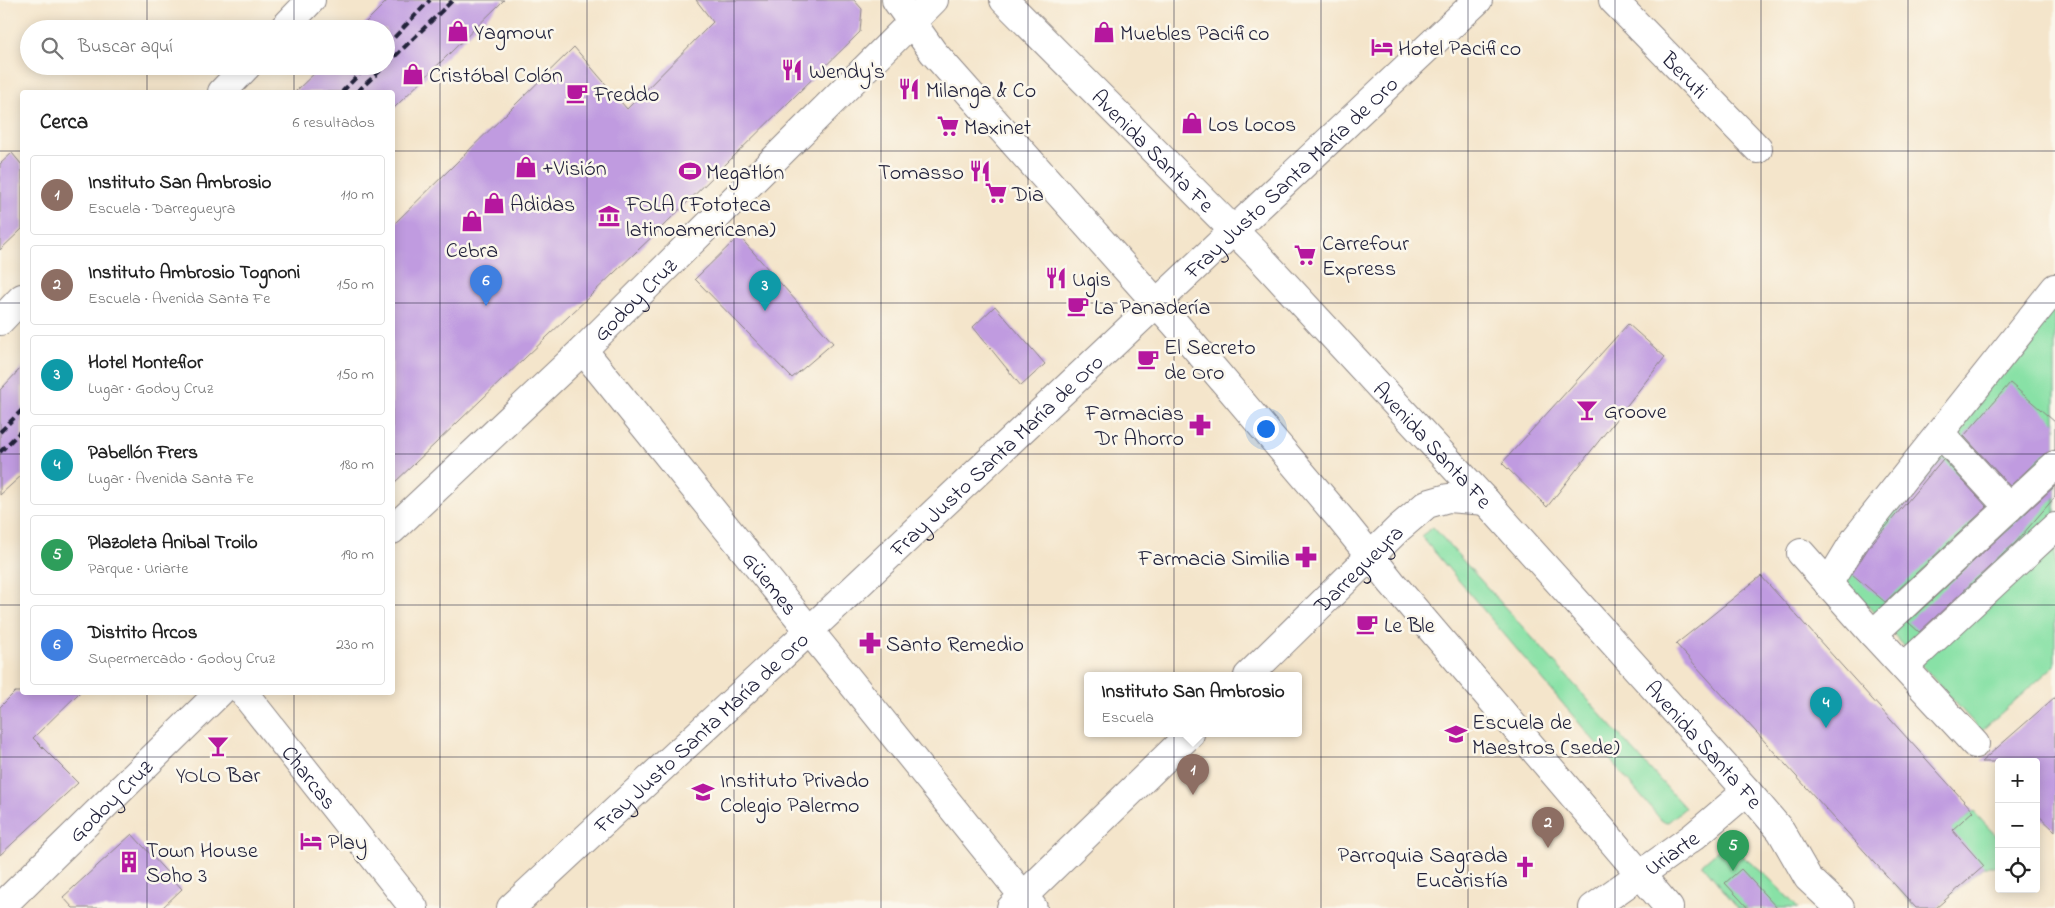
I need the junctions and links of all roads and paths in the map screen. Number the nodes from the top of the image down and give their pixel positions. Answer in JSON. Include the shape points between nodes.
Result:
{"nodes":[{"id":1,"x":311,"y":0,"type":"edge"},
{"id":2,"x":896,"y":0,"type":"edge"},
{"id":3,"x":934,"y":0,"type":"edge"},
{"id":4,"x":1004,"y":0,"type":"edge"},
{"id":5,"x":1478,"y":0,"type":"edge"},
{"id":6,"x":1612,"y":0,"type":"edge"},
{"id":7,"x":292,"y":20,"type":"edge"},
{"id":8,"x":912,"y":23,"type":"junction"},
{"id":9,"x":238,"y":75,"type":"edge"},
{"id":10,"x":224,"y":90,"type":"edge"},
{"id":11,"x":1758,"y":149,"type":"dead end"},
{"id":12,"x":1234,"y":231,"type":"junction"},
{"id":13,"x":2055,"y":288,"type":"edge"},
{"id":14,"x":20,"y":300,"type":"edge"},
{"id":15,"x":1157,"y":304,"type":"junction"},
{"id":16,"x":0,"y":321,"type":"edge"},
{"id":17,"x":583,"y":350,"type":"junction"},
{"id":18,"x":1940,"y":433,"type":"junction"},
{"id":19,"x":2055,"y":465,"type":"edge"},
{"id":20,"x":1486,"y":501,"type":"junction"},
{"id":21,"x":2009,"y":508,"type":"junction"},
{"id":22,"x":395,"y":527,"type":"edge"},
{"id":23,"x":2050,"y":542,"type":"edge"},
{"id":24,"x":1802,"y":553,"type":"dead end"},
{"id":25,"x":1371,"y":557,"type":"junction"},
{"id":26,"x":1828,"y":584,"type":"junction"},
{"id":27,"x":810,"y":630,"type":"junction"},
{"id":28,"x":1873,"y":634,"type":"junction"},
{"id":29,"x":1904,"y":667,"type":"junction"},
{"id":30,"x":1252,"y":672,"type":"edge"},
{"id":31,"x":217,"y":695,"type":"edge"},
{"id":32,"x":244,"y":695,"type":"edge"},
{"id":33,"x":1187,"y":737,"type":"edge"},
{"id":34,"x":1975,"y":744,"type":"dead end"},
{"id":35,"x":1747,"y":791,"type":"junction"},
{"id":36,"x":1641,"y":874,"type":"junction"},
{"id":37,"x":1023,"y":904,"type":"edge"},
{"id":38,"x":0,"y":908,"type":"edge"},
{"id":39,"x":414,"y":908,"type":"edge"},
{"id":40,"x":511,"y":908,"type":"edge"},
{"id":41,"x":1593,"y":908,"type":"edge"},
{"id":42,"x":1670,"y":908,"type":"edge"},
{"id":43,"x":1840,"y":908,"type":"edge"}],
"edges":[{"from":1,"to":7,"type":"street"},
{"from":2,"to":8,"type":"street"},
{"from":3,"to":8,"type":"street","name":"Godoy Cruz"},
{"from":4,"to":12,"type":"street","name":"Avenida Santa Fe"},
{"from":5,"to":12,"type":"street","name":"Fray Justo Santa María de Oro"},
{"from":6,"to":11,"type":"street","name":"Beruti"},
{"from":8,"to":15,"type":"street","via":[[933,52]]},
{"from":8,"to":17,"type":"street","name":"Godoy Cruz"},
{"from":9,"to":10,"type":"street"},
{"from":12,"to":15,"type":"street","name":"Fray Justo Santa María de Oro"},
{"from":12,"to":20,"type":"street","name":"Avenida Santa Fe"},
{"from":13,"to":18,"type":"street"},
{"from":14,"to":16,"type":"street"},
{"from":15,"to":25,"type":"street"},
{"from":15,"to":27,"type":"street","name":"Fray Justo Santa María de Oro"},
{"from":17,"to":22,"type":"street","name":"Godoy Cruz"},
{"from":17,"to":27,"type":"street","name":"Güemes"},
{"from":18,"to":21,"type":"street"},
{"from":18,"to":26,"type":"street","via":[[1856,538]]},
{"from":19,"to":21,"type":"street"},
{"from":20,"to":25,"type":"street","name":"Darregueyra","via":[[1448,498],[1427,504]]},
{"from":20,"to":35,"type":"street","name":"Avenida Santa Fe"},
{"from":21,"to":28,"type":"street"},
{"from":23,"to":29,"type":"street"},
{"from":24,"to":26,"type":"street"},
{"from":25,"to":30,"type":"street","name":"Darregueyra"},
{"from":25,"to":36,"type":"street"},
{"from":26,"to":28,"type":"street"},
{"from":27,"to":37,"type":"street","name":"Güemes"},
{"from":27,"to":40,"type":"street","name":"Fray Justo Santa María de Oro"},
{"from":28,"to":29,"type":"street"},
{"from":29,"to":34,"type":"street"},
{"from":31,"to":38,"type":"street","name":"Godoy Cruz"},
{"from":32,"to":39,"type":"street","name":"Charcas"},
{"from":33,"to":37,"type":"street"},
{"from":35,"to":36,"type":"street","name":"Uriarte","via":[[1693,837]]},
{"from":35,"to":43,"type":"street","name":"Avenida Santa Fe","via":[[1781,831],[1808,878]]},
{"from":36,"to":41,"type":"street","name":"Uriarte"},
{"from":36,"to":42,"type":"street"}]}
